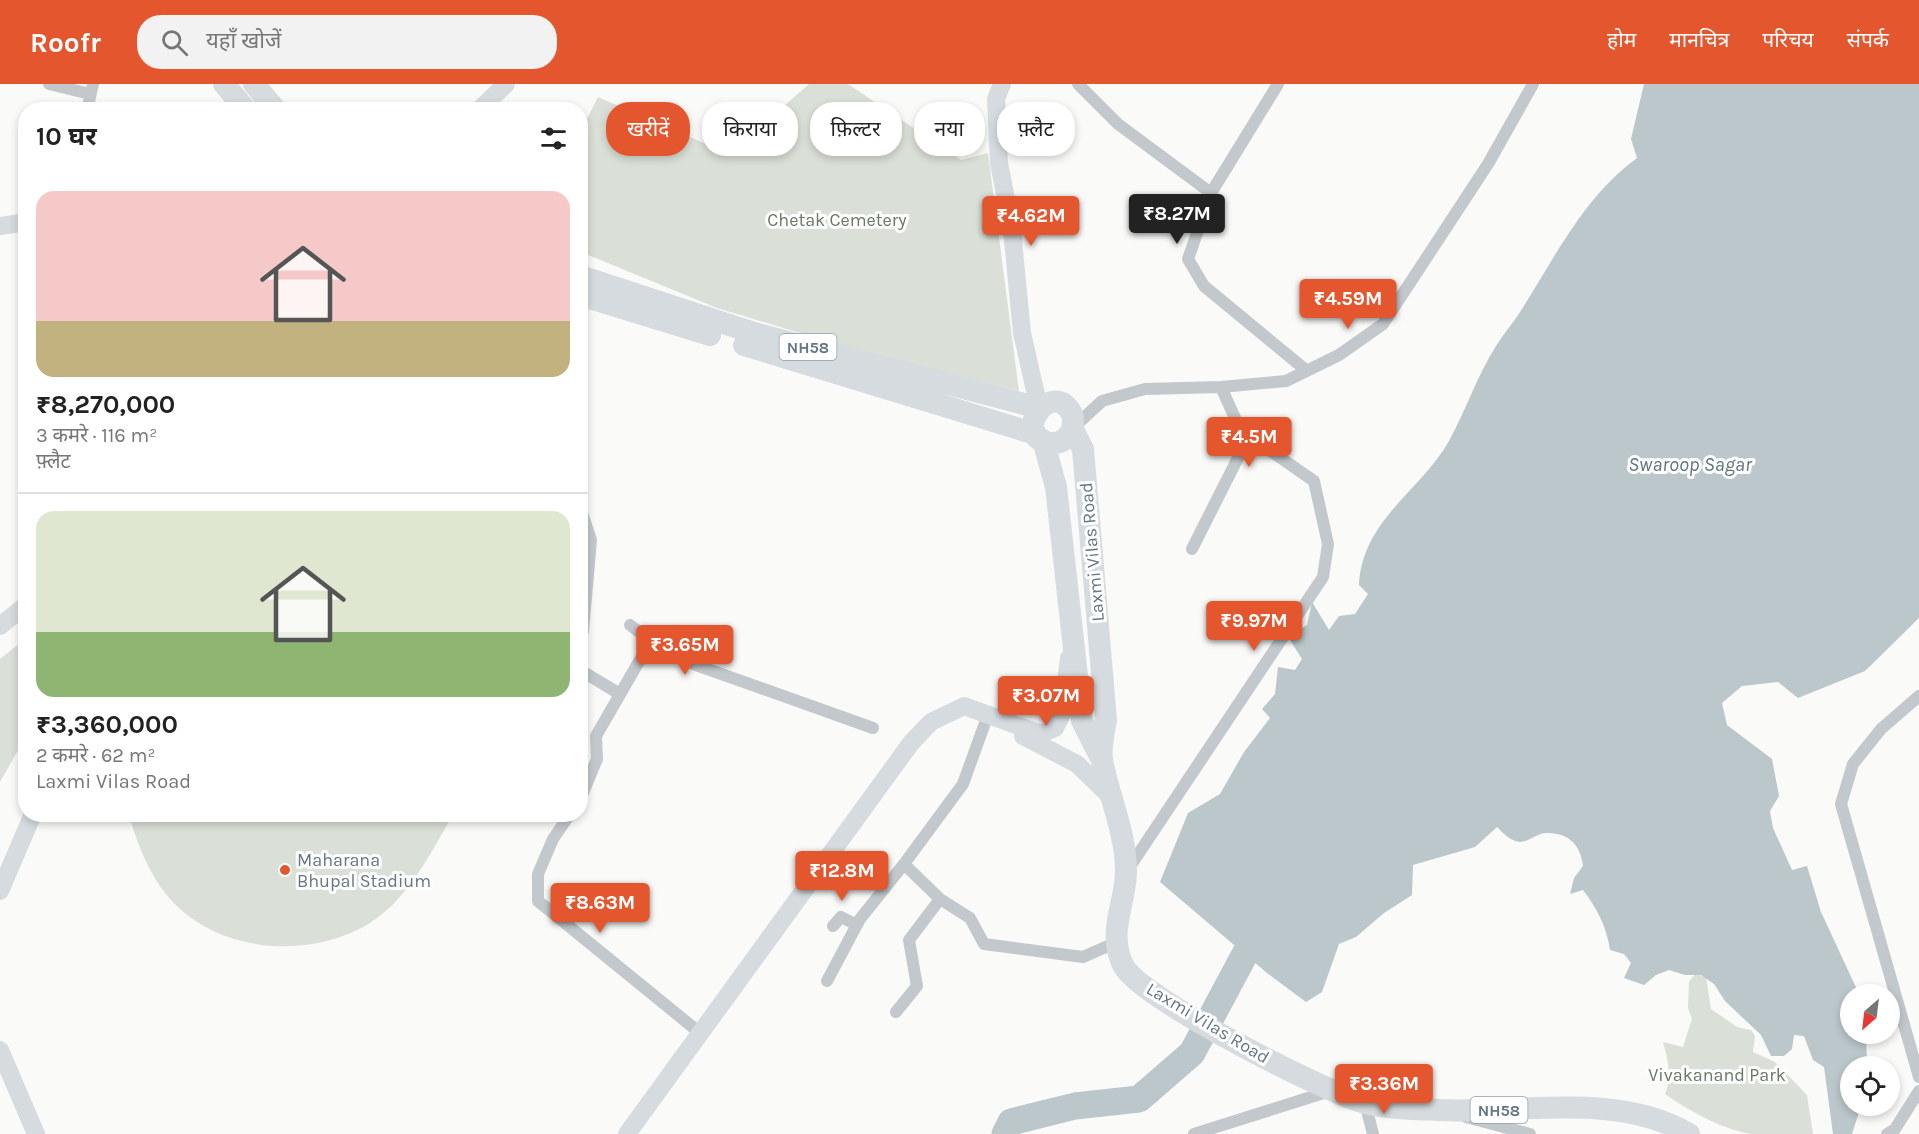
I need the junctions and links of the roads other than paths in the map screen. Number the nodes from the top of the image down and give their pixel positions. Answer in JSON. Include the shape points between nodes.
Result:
{"nodes":[{"id":1,"x":49,"y":84,"type":"edge"},
{"id":2,"x":224,"y":84,"type":"edge"},
{"id":3,"x":254,"y":84,"type":"edge"},
{"id":4,"x":506,"y":84,"type":"edge"},
{"id":5,"x":1002,"y":84,"type":"edge"},
{"id":6,"x":1078,"y":84,"type":"edge"},
{"id":7,"x":1278,"y":84,"type":"edge"},
{"id":8,"x":1533,"y":84,"type":"edge"},
{"id":9,"x":92,"y":89,"type":"edge"},
{"id":10,"x":239,"y":102,"type":"edge"},
{"id":11,"x":269,"y":102,"type":"edge"},
{"id":12,"x":487,"y":102,"type":"edge"},
{"id":13,"x":1211,"y":193,"type":"junction"},
{"id":14,"x":18,"y":223,"type":"edge"},
{"id":15,"x":0,"y":226,"type":"edge"},
{"id":16,"x":588,"y":292,"type":"edge"},
{"id":17,"x":588,"y":292,"type":"edge"},
{"id":18,"x":1307,"y":371,"type":"junction"},
{"id":19,"x":1221,"y":387,"type":"junction"},
{"id":20,"x":1039,"y":408,"type":"junction"},
{"id":21,"x":1073,"y":428,"type":"junction"},
{"id":22,"x":1249,"y":436,"type":"junction"},
{"id":23,"x":1039,"y":437,"type":"junction"},
{"id":24,"x":588,"y":531,"type":"edge"},
{"id":25,"x":1192,"y":549,"type":"dead end"},
{"id":26,"x":588,"y":574,"type":"edge"},
{"id":27,"x":18,"y":611,"type":"edge"},
{"id":28,"x":630,"y":625,"type":"dead end"},
{"id":29,"x":0,"y":626,"type":"edge"},
{"id":30,"x":1072,"y":628,"type":"junction"},
{"id":31,"x":658,"y":646,"type":"junction"},
{"id":32,"x":588,"y":675,"type":"edge"},
{"id":33,"x":620,"y":694,"type":"junction"},
{"id":34,"x":1919,"y":696,"type":"edge"},
{"id":35,"x":948,"y":711,"type":"junction"},
{"id":36,"x":986,"y":720,"type":"junction"},
{"id":37,"x":873,"y":728,"type":"dead end"},
{"id":38,"x":1101,"y":758,"type":"junction"},
{"id":39,"x":588,"y":781,"type":"edge"},
{"id":40,"x":1114,"y":801,"type":"junction"},
{"id":41,"x":30,"y":822,"type":"edge"},
{"id":42,"x":565,"y":822,"type":"edge"},
{"id":43,"x":904,"y":864,"type":"junction"},
{"id":44,"x":1126,"y":872,"type":"junction"},
{"id":45,"x":0,"y":891,"type":"edge"},
{"id":46,"x":940,"y":899,"type":"junction"},
{"id":47,"x":857,"y":925,"type":"junction"},
{"id":48,"x":834,"y":926,"type":"dead end"},
{"id":49,"x":1117,"y":942,"type":"junction"},
{"id":50,"x":826,"y":981,"type":"dead end"},
{"id":51,"x":896,"y":1012,"type":"dead end"},
{"id":52,"x":700,"y":1034,"type":"junction"},
{"id":53,"x":0,"y":1050,"type":"edge"},
{"id":54,"x":1919,"y":1077,"type":"edge"},
{"id":55,"x":1330,"y":1091,"type":"junction"},
{"id":56,"x":1919,"y":1091,"type":"edge"},
{"id":57,"x":1365,"y":1103,"type":"junction"},
{"id":58,"x":1439,"y":1110,"type":"junction"},
{"id":59,"x":1893,"y":1132,"type":"edge"},
{"id":60,"x":36,"y":1134,"type":"edge"},
{"id":61,"x":627,"y":1134,"type":"edge"},
{"id":62,"x":1194,"y":1134,"type":"edge"},
{"id":63,"x":1373,"y":1134,"type":"edge"},
{"id":64,"x":1530,"y":1134,"type":"edge"},
{"id":65,"x":1689,"y":1134,"type":"edge"}],
"edges":[{"from":1,"to":9,"type":"street"},
{"from":2,"to":10,"type":"highway"},
{"from":3,"to":11,"type":"highway"},
{"from":4,"to":12,"type":"street"},
{"from":5,"to":20,"type":"street","via":[[996,99],[999,163],[1012,230],[1022,333]]},
{"from":6,"to":13,"type":"street","via":[[1118,124]]},
{"from":7,"to":13,"type":"street"},
{"from":8,"to":18,"type":"street","via":[[1488,164],[1383,324],[1339,355]]},
{"from":13,"to":18,"type":"street","via":[[1188,259],[1204,286]]},
{"from":14,"to":15,"type":"street"},
{"from":16,"to":20,"type":"highway","number":"NH58"},
{"from":17,"to":23,"type":"highway","number":"NH58"},
{"from":18,"to":19,"type":"street","via":[[1286,381]]},
{"from":19,"to":21,"type":"street","via":[[1134,392],[1102,401]]},
{"from":19,"to":22,"type":"street","via":[[1240,429]]},
{"from":20,"to":21,"type":"highway","name":"Laxmi Vilas Road","number":"NH58","via":[[1051,402],[1064,405],[1072,415]]},
{"from":20,"to":23,"type":"highway","number":"NH58","via":[[1033,425]]},
{"from":21,"to":23,"type":"highway","number":"NH58","via":[[1061,442]]},
{"from":21,"to":38,"type":"highway","name":"Laxmi Vilas Road","number":"NH58","via":[[1083,449],[1088,497],[1106,720]]},
{"from":22,"to":25,"type":"street"},
{"from":22,"to":44,"type":"street","via":[[1314,481],[1328,544],[1323,577]]},
{"from":23,"to":30,"type":"highway","number":"NH58","via":[[1056,487]]},
{"from":24,"to":26,"type":"street"},
{"from":27,"to":29,"type":"street"},
{"from":28,"to":31,"type":"street"},
{"from":30,"to":35,"type":"street","via":[[1062,714],[1055,728],[1041,734],[964,706]]},
{"from":30,"to":38,"type":"highway","number":"NH58","via":[[1082,721]]},
{"from":31,"to":33,"type":"street","via":[[645,651]]},
{"from":31,"to":37,"type":"street","via":[[696,665]]},
{"from":32,"to":33,"type":"street"},
{"from":33,"to":39,"type":"street","via":[[596,736],[597,759]]},
{"from":34,"to":54,"type":"street","via":[[1881,729],[1853,764],[1842,804]]},
{"from":35,"to":36,"type":"street"},
{"from":35,"to":52,"type":"street","via":[[911,743]]},
{"from":36,"to":40,"type":"street","via":[[1077,764]]},
{"from":36,"to":43,"type":"street","via":[[963,784]]},
{"from":38,"to":40,"type":"highway","name":"Laxmi Vilas Road","number":"NH58"},
{"from":40,"to":44,"type":"highway","name":"Laxmi Vilas Road","number":"NH58"},
{"from":41,"to":45,"type":"street"},
{"from":42,"to":52,"type":"street","via":[[538,874],[538,901]]},
{"from":43,"to":46,"type":"street"},
{"from":43,"to":47,"type":"street"},
{"from":44,"to":49,"type":"highway","name":"Laxmi Vilas Road","number":"NH58"},
{"from":46,"to":49,"type":"street","via":[[970,918],[984,944],[1083,957]]},
{"from":46,"to":51,"type":"street","via":[[909,940],[917,986]]},
{"from":47,"to":48,"type":"street","via":[[841,917]]},
{"from":47,"to":50,"type":"street"},
{"from":49,"to":55,"type":"highway","name":"Laxmi Vilas Road","number":"NH58","via":[[1124,966],[1142,985]]},
{"from":52,"to":61,"type":"street"},
{"from":53,"to":60,"type":"street"},
{"from":55,"to":57,"type":"highway","name":"Laxmi Vilas Road","number":"NH58"},
{"from":55,"to":62,"type":"street"},
{"from":56,"to":59,"type":"street"},
{"from":57,"to":58,"type":"highway","name":"Laxmi Vilas Road","number":"NH58"},
{"from":57,"to":63,"type":"street"},
{"from":58,"to":64,"type":"street"},
{"from":58,"to":65,"type":"highway","name":"Laxmi Vilas Road","number":"NH58","via":[[1630,1112]]}]}
